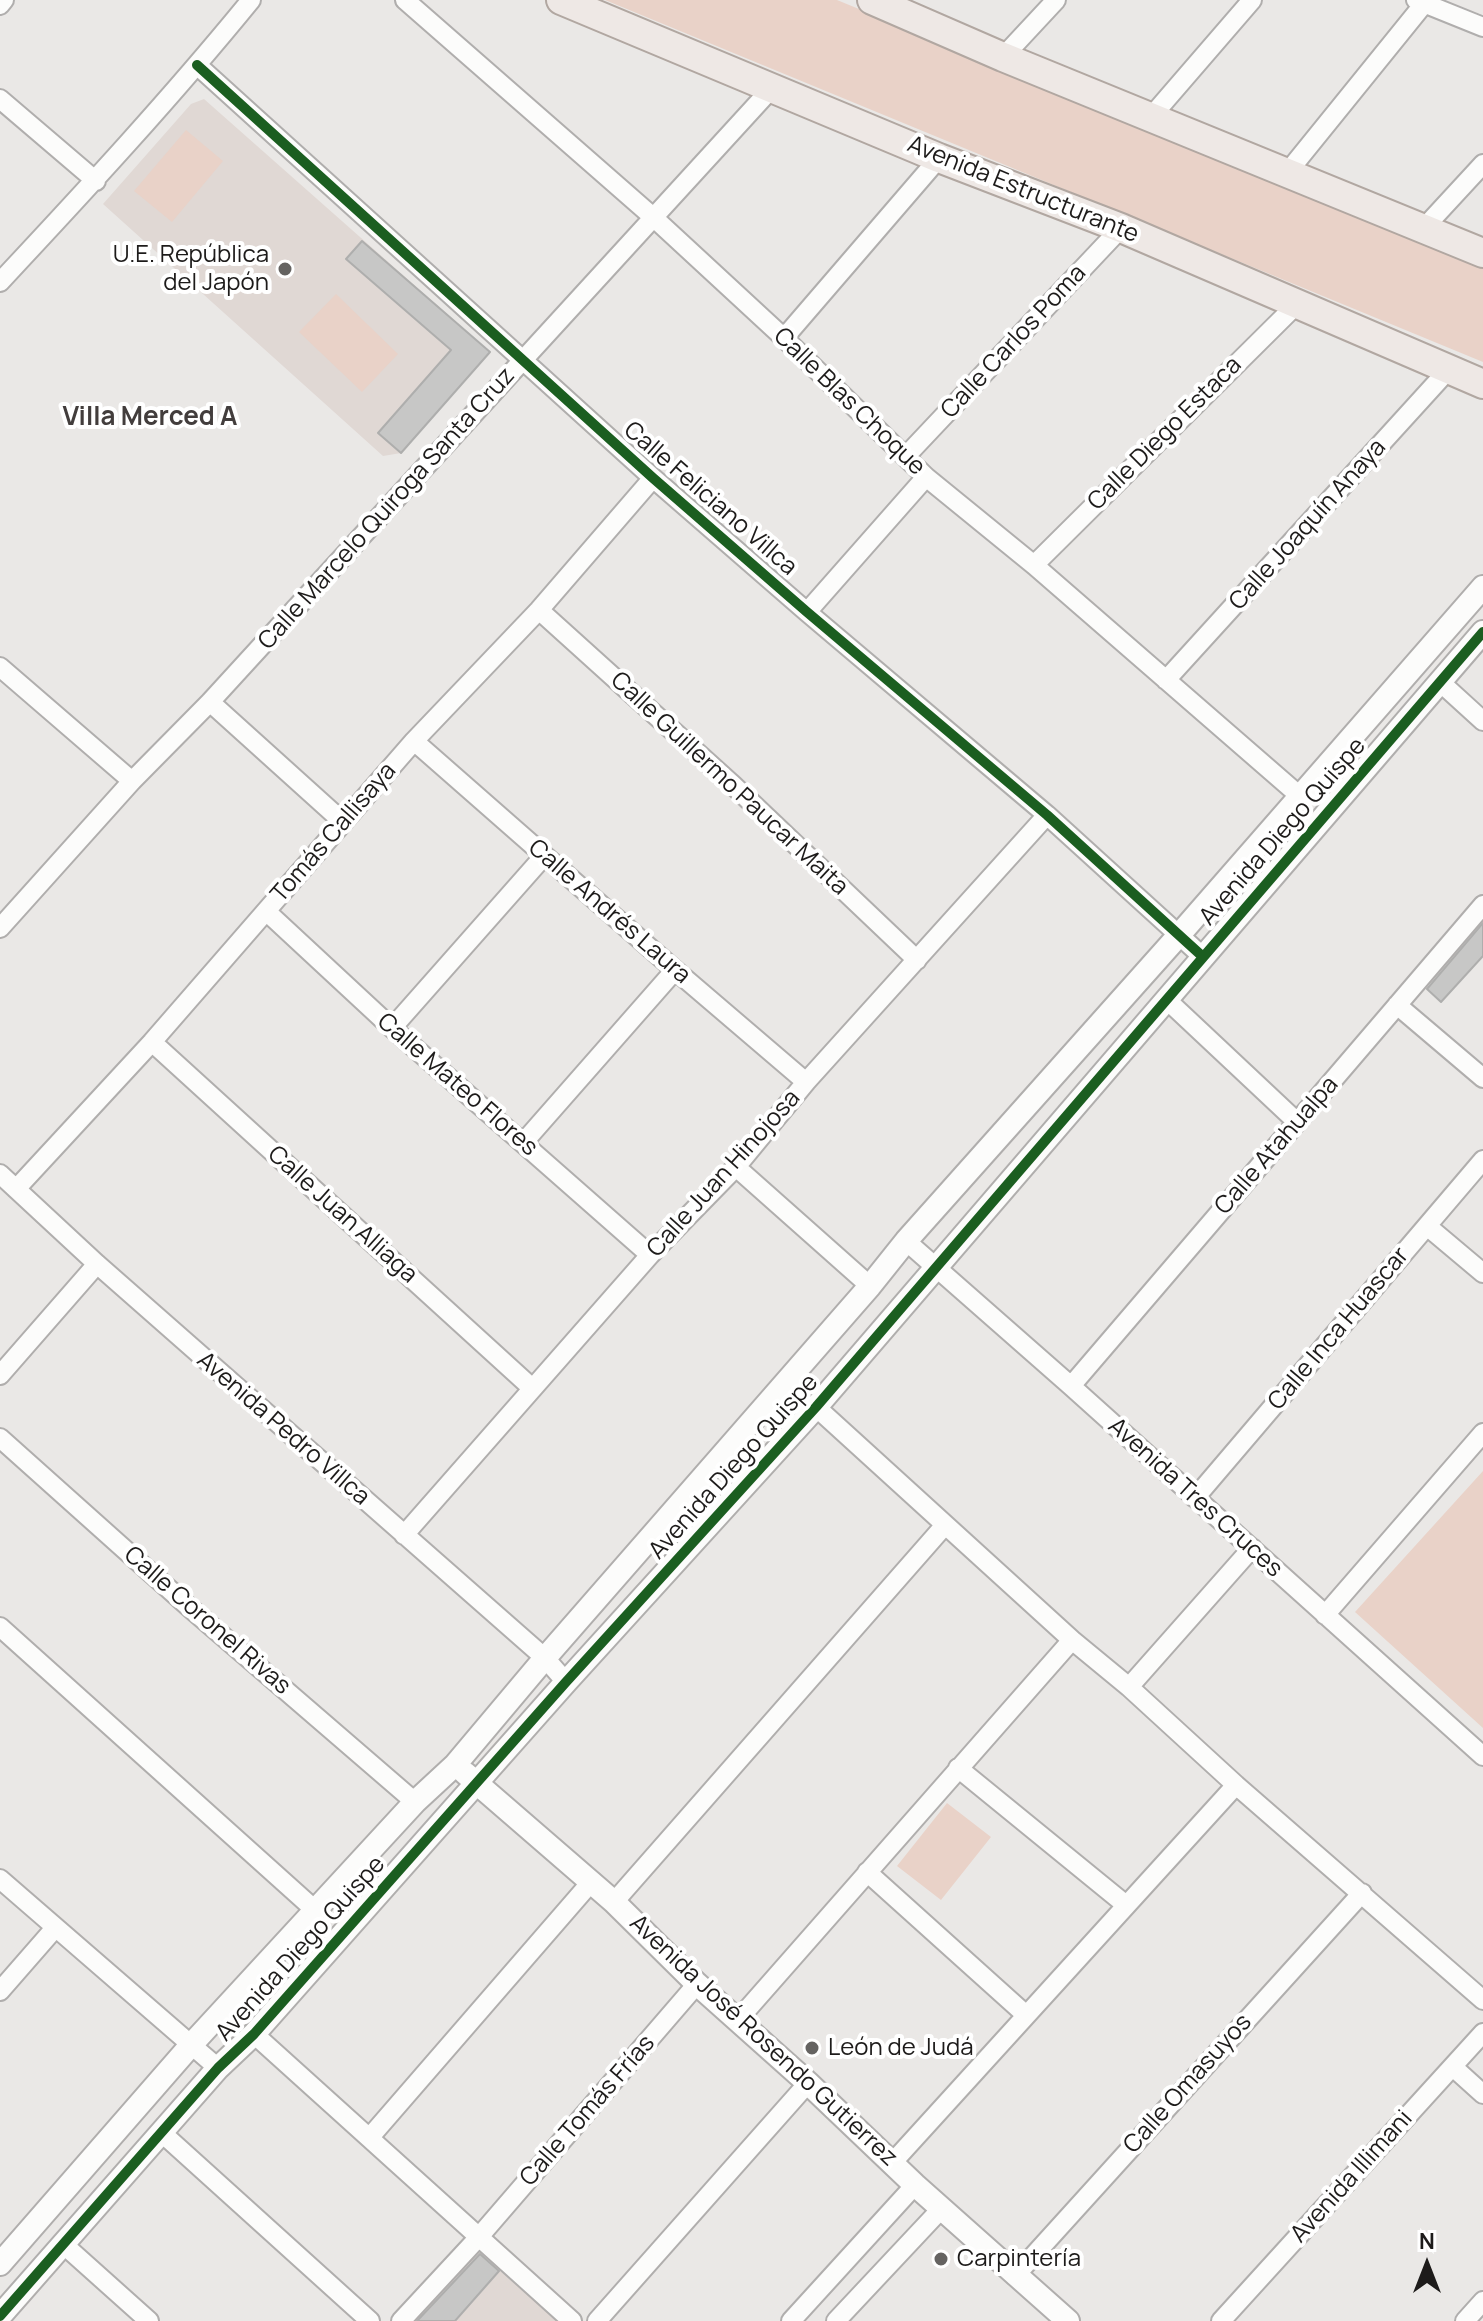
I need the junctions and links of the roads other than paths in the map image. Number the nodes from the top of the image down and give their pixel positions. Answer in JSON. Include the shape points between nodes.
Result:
{"nodes":[{"id":1,"x":4,"y":0,"type":"edge"},
{"id":2,"x":251,"y":0,"type":"edge"},
{"id":3,"x":405,"y":0,"type":"edge"},
{"id":4,"x":561,"y":0,"type":"edge"},
{"id":5,"x":873,"y":0,"type":"edge"},
{"id":6,"x":1056,"y":0,"type":"edge"},
{"id":7,"x":1252,"y":0,"type":"edge"},
{"id":8,"x":1422,"y":1,"type":"edge"},
{"id":9,"x":0,"y":5,"type":"edge"},
{"id":10,"x":1483,"y":27,"type":"edge"},
{"id":11,"x":1003,"y":57,"type":"junction"},
{"id":12,"x":197,"y":65,"type":"junction"},
{"id":13,"x":771,"y":89,"type":"junction"},
{"id":14,"x":0,"y":99,"type":"edge"},
{"id":15,"x":1151,"y":117,"type":"junction"},
{"id":16,"x":939,"y":158,"type":"junction"},
{"id":17,"x":1483,"y":164,"type":"edge"},
{"id":18,"x":1287,"y":173,"type":"junction"},
{"id":19,"x":96,"y":181,"type":"junction"},
{"id":20,"x":653,"y":217,"type":"junction"},
{"id":21,"x":1121,"y":228,"type":"junction"},
{"id":22,"x":1423,"y":229,"type":"junction"},
{"id":23,"x":1483,"y":253,"type":"edge"},
{"id":24,"x":0,"y":282,"type":"edge"},
{"id":25,"x":1297,"y":304,"type":"junction"},
{"id":26,"x":784,"y":338,"type":"junction"},
{"id":27,"x":523,"y":360,"type":"junction"},
{"id":28,"x":1449,"y":369,"type":"junction"},
{"id":29,"x":1483,"y":384,"type":"edge"},
{"id":30,"x":906,"y":456,"type":"junction"},
{"id":31,"x":926,"y":477,"type":"junction"},
{"id":32,"x":653,"y":478,"type":"junction"},
{"id":33,"x":1034,"y":565,"type":"junction"},
{"id":34,"x":1483,"y":587,"type":"edge"},
{"id":35,"x":539,"y":610,"type":"junction"},
{"id":36,"x":807,"y":612,"type":"junction"},
{"id":37,"x":1483,"y":632,"type":"edge"},
{"id":38,"x":0,"y":667,"type":"edge"},
{"id":39,"x":1166,"y":680,"type":"junction"},
{"id":40,"x":1439,"y":681,"type":"junction"},
{"id":41,"x":210,"y":702,"type":"junction"},
{"id":42,"x":1483,"y":721,"type":"edge"},
{"id":43,"x":414,"y":741,"type":"junction"},
{"id":44,"x":132,"y":781,"type":"junction"},
{"id":45,"x":1301,"y":797,"type":"junction"},
{"id":46,"x":1047,"y":815,"type":"junction"},
{"id":47,"x":343,"y":822,"type":"junction"},
{"id":48,"x":544,"y":856,"type":"junction"},
{"id":49,"x":1483,"y":905,"type":"edge"},
{"id":50,"x":267,"y":912,"type":"junction"},
{"id":51,"x":3,"y":918,"type":"edge"},
{"id":52,"x":1179,"y":935,"type":"junction"},
{"id":53,"x":1202,"y":956,"type":"junction"},
{"id":54,"x":917,"y":960,"type":"junction"},
{"id":55,"x":675,"y":970,"type":"junction"},
{"id":56,"x":1167,"y":1000,"type":"junction"},
{"id":57,"x":1397,"y":1005,"type":"junction"},
{"id":58,"x":392,"y":1028,"type":"junction"},
{"id":59,"x":152,"y":1042,"type":"junction"},
{"id":60,"x":1483,"y":1078,"type":"edge"},
{"id":61,"x":806,"y":1082,"type":"junction"},
{"id":62,"x":1297,"y":1122,"type":"junction"},
{"id":63,"x":523,"y":1143,"type":"junction"},
{"id":64,"x":1483,"y":1160,"type":"edge"},
{"id":65,"x":736,"y":1167,"type":"junction"},
{"id":66,"x":0,"y":1174,"type":"edge"},
{"id":67,"x":16,"y":1189,"type":"junction"},
{"id":68,"x":1427,"y":1226,"type":"junction"},
{"id":69,"x":906,"y":1241,"type":"junction"},
{"id":70,"x":650,"y":1255,"type":"junction"},
{"id":71,"x":97,"y":1264,"type":"junction"},
{"id":72,"x":937,"y":1268,"type":"junction"},
{"id":73,"x":1483,"y":1273,"type":"edge"},
{"id":74,"x":870,"y":1286,"type":"junction"},
{"id":75,"x":0,"y":1375,"type":"edge"},
{"id":76,"x":1071,"y":1386,"type":"junction"},
{"id":77,"x":532,"y":1388,"type":"junction"},
{"id":78,"x":816,"y":1407,"type":"junction"},
{"id":79,"x":1483,"y":1433,"type":"edge"},
{"id":80,"x":0,"y":1438,"type":"edge"},
{"id":81,"x":1195,"y":1498,"type":"junction"},
{"id":82,"x":945,"y":1525,"type":"junction"},
{"id":83,"x":404,"y":1535,"type":"junction"},
{"id":84,"x":1252,"y":1548,"type":"junction"},
{"id":85,"x":1325,"y":1615,"type":"junction"},
{"id":86,"x":0,"y":1627,"type":"edge"},
{"id":87,"x":1072,"y":1640,"type":"junction"},
{"id":88,"x":545,"y":1658,"type":"junction"},
{"id":89,"x":566,"y":1682,"type":"junction"},
{"id":90,"x":1129,"y":1687,"type":"junction"},
{"id":91,"x":1483,"y":1756,"type":"edge"},
{"id":92,"x":455,"y":1765,"type":"junction"},
{"id":93,"x":958,"y":1768,"type":"junction"},
{"id":94,"x":477,"y":1783,"type":"junction"},
{"id":95,"x":1236,"y":1785,"type":"junction"},
{"id":96,"x":415,"y":1802,"type":"junction"},
{"id":97,"x":867,"y":1872,"type":"junction"},
{"id":98,"x":0,"y":1879,"type":"edge"},
{"id":99,"x":592,"y":1881,"type":"junction"},
{"id":100,"x":1362,"y":1893,"type":"junction"},
{"id":101,"x":614,"y":1902,"type":"junction"},
{"id":102,"x":1126,"y":1905,"type":"junction"},
{"id":103,"x":315,"y":1910,"type":"junction"},
{"id":104,"x":55,"y":1928,"type":"junction"},
{"id":105,"x":697,"y":1984,"type":"junction"},
{"id":106,"x":0,"y":1991,"type":"edge"},
{"id":107,"x":1483,"y":2000,"type":"edge"},
{"id":108,"x":1026,"y":2015,"type":"junction"},
{"id":109,"x":737,"y":2021,"type":"junction"},
{"id":110,"x":1483,"y":2033,"type":"edge"},
{"id":111,"x":254,"y":2034,"type":"junction"},
{"id":112,"x":191,"y":2045,"type":"junction"},
{"id":113,"x":1453,"y":2067,"type":"junction"},
{"id":114,"x":218,"y":2068,"type":"junction"},
{"id":115,"x":808,"y":2083,"type":"junction"},
{"id":116,"x":1483,"y":2094,"type":"edge"},
{"id":117,"x":162,"y":2133,"type":"junction"},
{"id":118,"x":370,"y":2137,"type":"junction"},
{"id":119,"x":893,"y":2162,"type":"junction"},
{"id":120,"x":915,"y":2185,"type":"junction"},
{"id":121,"x":942,"y":2208,"type":"junction"},
{"id":122,"x":478,"y":2238,"type":"junction"},
{"id":123,"x":63,"y":2244,"type":"junction"},
{"id":124,"x":0,"y":2264,"type":"edge"},
{"id":125,"x":1015,"y":2276,"type":"junction"},
{"id":126,"x":1483,"y":2301,"type":"edge"},
{"id":127,"x":0,"y":2316,"type":"edge"},
{"id":128,"x":149,"y":2321,"type":"edge"},
{"id":129,"x":370,"y":2321,"type":"edge"},
{"id":130,"x":401,"y":2321,"type":"edge"},
{"id":131,"x":572,"y":2321,"type":"edge"},
{"id":132,"x":597,"y":2321,"type":"edge"},
{"id":133,"x":791,"y":2321,"type":"edge"},
{"id":134,"x":836,"y":2321,"type":"edge"},
{"id":135,"x":1068,"y":2321,"type":"edge"},
{"id":136,"x":1221,"y":2321,"type":"edge"},
{"id":137,"x":1465,"y":2321,"type":"edge"}],
"edges":[{"from":1,"to":9,"type":"street"},
{"from":2,"to":12,"type":"street"},
{"from":3,"to":20,"type":"street","name":"Calle Blas Choque"},
{"from":4,"to":13,"type":"main road","name":"Avenida Estructurante"},
{"from":5,"to":11,"type":"main road"},
{"from":6,"to":11,"type":"street"},
{"from":7,"to":15,"type":"street"},
{"from":8,"to":10,"type":"street"},
{"from":8,"to":18,"type":"street"},
{"from":11,"to":15,"type":"main road"},
{"from":12,"to":19,"type":"street"},
{"from":12,"to":27,"type":"street","name":"Calle Feliciano Villca"},
{"from":13,"to":16,"type":"main road","name":"Avenida Estructurante"},
{"from":13,"to":20,"type":"street","name":"Calle Marcelo Quiroga Santa Cruz"},
{"from":14,"to":19,"type":"street"},
{"from":15,"to":18,"type":"main road"},
{"from":16,"to":21,"type":"main road","name":"Avenida Estructurante"},
{"from":16,"to":26,"type":"street"},
{"from":17,"to":22,"type":"street"},
{"from":18,"to":22,"type":"main road"},
{"from":19,"to":24,"type":"street"},
{"from":20,"to":26,"type":"street","name":"Calle Blas Choque"},
{"from":20,"to":27,"type":"street","name":"Calle Marcelo Quiroga Santa Cruz"},
{"from":21,"to":25,"type":"main road","name":"Avenida Estructurante"},
{"from":21,"to":30,"type":"street","name":"Calle Carlos Poma"},
{"from":22,"to":23,"type":"main road"},
{"from":25,"to":28,"type":"main road","name":"Avenida Estructurante"},
{"from":25,"to":33,"type":"street","name":"Calle Diego Estaca"},
{"from":26,"to":30,"type":"street","name":"Calle Blas Choque"},
{"from":27,"to":32,"type":"street","name":"Calle Feliciano Villca"},
{"from":27,"to":41,"type":"street","name":"Calle Marcelo Quiroga Santa Cruz"},
{"from":28,"to":29,"type":"main road","name":"Avenida Estructurante"},
{"from":28,"to":39,"type":"street","name":"Calle Joaquín Anaya"},
{"from":30,"to":31,"type":"street","name":"Calle Blas Choque"},
{"from":31,"to":33,"type":"street","name":"Calle Blas Choque"},
{"from":31,"to":36,"type":"street"},
{"from":32,"to":35,"type":"street","name":"Tomás Callisaya"},
{"from":32,"to":36,"type":"street","name":"Calle Feliciano Villca"},
{"from":33,"to":39,"type":"street","name":"Calle Blas Choque"},
{"from":34,"to":45,"type":"street","name":"Avenida Diego Quispe"},
{"from":35,"to":43,"type":"street","name":"Tomás Callisaya"},
{"from":35,"to":54,"type":"street","name":"Calle Guillermo Paucar Maita"},
{"from":36,"to":46,"type":"street","name":"Calle Feliciano Villca"},
{"from":37,"to":40,"type":"street","name":"Avenida Diego Quispe"},
{"from":38,"to":44,"type":"street"},
{"from":39,"to":45,"type":"street","name":"Calle Blas Choque"},
{"from":40,"to":42,"type":"street"},
{"from":40,"to":53,"type":"street","name":"Avenida Diego Quispe"},
{"from":41,"to":44,"type":"street","name":"Calle Marcelo Quiroga Santa Cruz"},
{"from":41,"to":47,"type":"street"},
{"from":43,"to":47,"type":"street","name":"Tomás Callisaya"},
{"from":43,"to":48,"type":"street","name":"Calle Andrés Laura"},
{"from":44,"to":51,"type":"street","name":"Calle Marcelo Quiroga Santa Cruz"},
{"from":45,"to":52,"type":"street","name":"Avenida Diego Quispe"},
{"from":46,"to":52,"type":"street","name":"Calle Feliciano Villca"},
{"from":46,"to":54,"type":"street","name":"Calle Juan Hinojosa"},
{"from":47,"to":50,"type":"street","name":"Tomás Callisaya"},
{"from":48,"to":55,"type":"street","name":"Calle Andrés Laura"},
{"from":48,"to":58,"type":"street"},
{"from":49,"to":57,"type":"street","name":"Calle Atahualpa"},
{"from":50,"to":58,"type":"street","name":"Calle Mateo Flores"},
{"from":50,"to":59,"type":"street","name":"Tomás Callisaya"},
{"from":52,"to":53,"type":"street","name":"Calle Feliciano Villca"},
{"from":52,"to":69,"type":"street","name":"Avenida Diego Quispe"},
{"from":53,"to":56,"type":"street","name":"Avenida Diego Quispe"},
{"from":54,"to":61,"type":"street","name":"Calle Juan Hinojosa"},
{"from":55,"to":61,"type":"street","name":"Calle Andrés Laura"},
{"from":55,"to":63,"type":"street"},
{"from":56,"to":62,"type":"street"},
{"from":56,"to":72,"type":"street","name":"Avenida Diego Quispe"},
{"from":57,"to":60,"type":"street"},
{"from":57,"to":62,"type":"street","name":"Calle Atahualpa"},
{"from":58,"to":63,"type":"street","name":"Calle Mateo Flores"},
{"from":59,"to":67,"type":"street","name":"Tomás Callisaya"},
{"from":59,"to":77,"type":"street","name":"Calle Juan Alliaga"},
{"from":61,"to":65,"type":"street","name":"Calle Juan Hinojosa"},
{"from":62,"to":76,"type":"street","name":"Calle Atahualpa"},
{"from":63,"to":70,"type":"street","name":"Calle Mateo Flores"},
{"from":64,"to":68,"type":"street","name":"Calle Inca Huascar"},
{"from":65,"to":70,"type":"street","name":"Calle Juan Hinojosa"},
{"from":65,"to":74,"type":"street"},
{"from":66,"to":67,"type":"street","name":"Avenida Pedro Villca"},
{"from":67,"to":71,"type":"street","name":"Avenida Pedro Villca"},
{"from":68,"to":73,"type":"street"},
{"from":68,"to":81,"type":"street","name":"Calle Inca Huascar"},
{"from":69,"to":72,"type":"street","name":"Avenida Tres Cruces"},
{"from":69,"to":74,"type":"street","name":"Avenida Diego Quispe"},
{"from":70,"to":77,"type":"street","name":"Calle Juan Hinojosa"},
{"from":71,"to":75,"type":"street"},
{"from":71,"to":83,"type":"street","name":"Avenida Pedro Villca"},
{"from":72,"to":76,"type":"street","name":"Avenida Tres Cruces"},
{"from":72,"to":78,"type":"street","name":"Avenida Diego Quispe"},
{"from":74,"to":88,"type":"street","name":"Avenida Diego Quispe"},
{"from":76,"to":81,"type":"street","name":"Avenida Tres Cruces"},
{"from":77,"to":83,"type":"street","name":"Calle Juan Hinojosa"},
{"from":78,"to":82,"type":"street"},
{"from":78,"to":89,"type":"street","name":"Avenida Diego Quispe"},
{"from":79,"to":85,"type":"street"},
{"from":80,"to":96,"type":"street","name":"Calle Coronel Rivas"},
{"from":81,"to":84,"type":"street","name":"Avenida Tres Cruces"},
{"from":82,"to":87,"type":"street"},
{"from":82,"to":101,"type":"street"},
{"from":83,"to":88,"type":"street","name":"Avenida Pedro Villca"},
{"from":84,"to":85,"type":"street","name":"Avenida Tres Cruces"},
{"from":84,"to":90,"type":"street"},
{"from":85,"to":91,"type":"street","name":"Avenida Tres Cruces"},
{"from":86,"to":103,"type":"street"},
{"from":87,"to":90,"type":"street"},
{"from":87,"to":93,"type":"street"},
{"from":88,"to":89,"type":"street","name":"Avenida Pedro Villca"},
{"from":88,"to":92,"type":"street","name":"Avenida Diego Quispe"},
{"from":89,"to":94,"type":"street","name":"Avenida Diego Quispe"},
{"from":90,"to":95,"type":"street"},
{"from":92,"to":94,"type":"street","name":"Avenida José Rosendo Gutierrez"},
{"from":92,"to":96,"type":"street","name":"Avenida Diego Quispe"},
{"from":93,"to":97,"type":"street"},
{"from":93,"to":102,"type":"street"},
{"from":94,"to":99,"type":"street","name":"Avenida José Rosendo Gutierrez"},
{"from":94,"to":111,"type":"street","name":"Avenida Diego Quispe"},
{"from":95,"to":100,"type":"street"},
{"from":95,"to":102,"type":"street"},
{"from":96,"to":103,"type":"street","name":"Avenida Diego Quispe"},
{"from":97,"to":108,"type":"street"},
{"from":97,"to":109,"type":"street"},
{"from":98,"to":104,"type":"street"},
{"from":99,"to":101,"type":"street","name":"Avenida José Rosendo Gutierrez"},
{"from":99,"to":118,"type":"street"},
{"from":100,"to":107,"type":"street"},
{"from":100,"to":125,"type":"street","name":"Calle Omasuyos"},
{"from":101,"to":105,"type":"street","name":"Avenida José Rosendo Gutierrez"},
{"from":102,"to":108,"type":"street"},
{"from":103,"to":112,"type":"street","name":"Avenida Diego Quispe"},
{"from":104,"to":106,"type":"street"},
{"from":104,"to":112,"type":"street"},
{"from":105,"to":109,"type":"street","name":"Avenida José Rosendo Gutierrez"},
{"from":105,"to":122,"type":"street","name":"Calle Tomás Frías"},
{"from":108,"to":119,"type":"street"},
{"from":109,"to":115,"type":"street","name":"Avenida José Rosendo Gutierrez"},
{"from":110,"to":113,"type":"street","name":"Avenida Illimani"},
{"from":111,"to":114,"type":"street","name":"Avenida Diego Quispe"},
{"from":111,"to":118,"type":"street"},
{"from":112,"to":114,"type":"street"},
{"from":112,"to":124,"type":"street","name":"Avenida Diego Quispe"},
{"from":113,"to":116,"type":"street"},
{"from":113,"to":136,"type":"street","name":"Avenida Illimani"},
{"from":114,"to":117,"type":"street","name":"Avenida Diego Quispe"},
{"from":115,"to":119,"type":"street","name":"Avenida José Rosendo Gutierrez"},
{"from":115,"to":132,"type":"street"},
{"from":117,"to":123,"type":"street","name":"Avenida Diego Quispe"},
{"from":117,"to":129,"type":"street"},
{"from":118,"to":122,"type":"street"},
{"from":119,"to":120,"type":"street","name":"Avenida José Rosendo Gutierrez"},
{"from":120,"to":121,"type":"street","name":"Avenida José Rosendo Gutierrez"},
{"from":120,"to":133,"type":"street"},
{"from":121,"to":125,"type":"street","name":"Avenida José Rosendo Gutierrez"},
{"from":121,"to":134,"type":"street"},
{"from":122,"to":130,"type":"street","name":"Calle Tomás Frías"},
{"from":122,"to":131,"type":"street"},
{"from":123,"to":127,"type":"street","name":"Avenida Diego Quispe"},
{"from":123,"to":128,"type":"street"},
{"from":125,"to":135,"type":"street","name":"Avenida José Rosendo Gutierrez"},
{"from":126,"to":137,"type":"street"}]}
